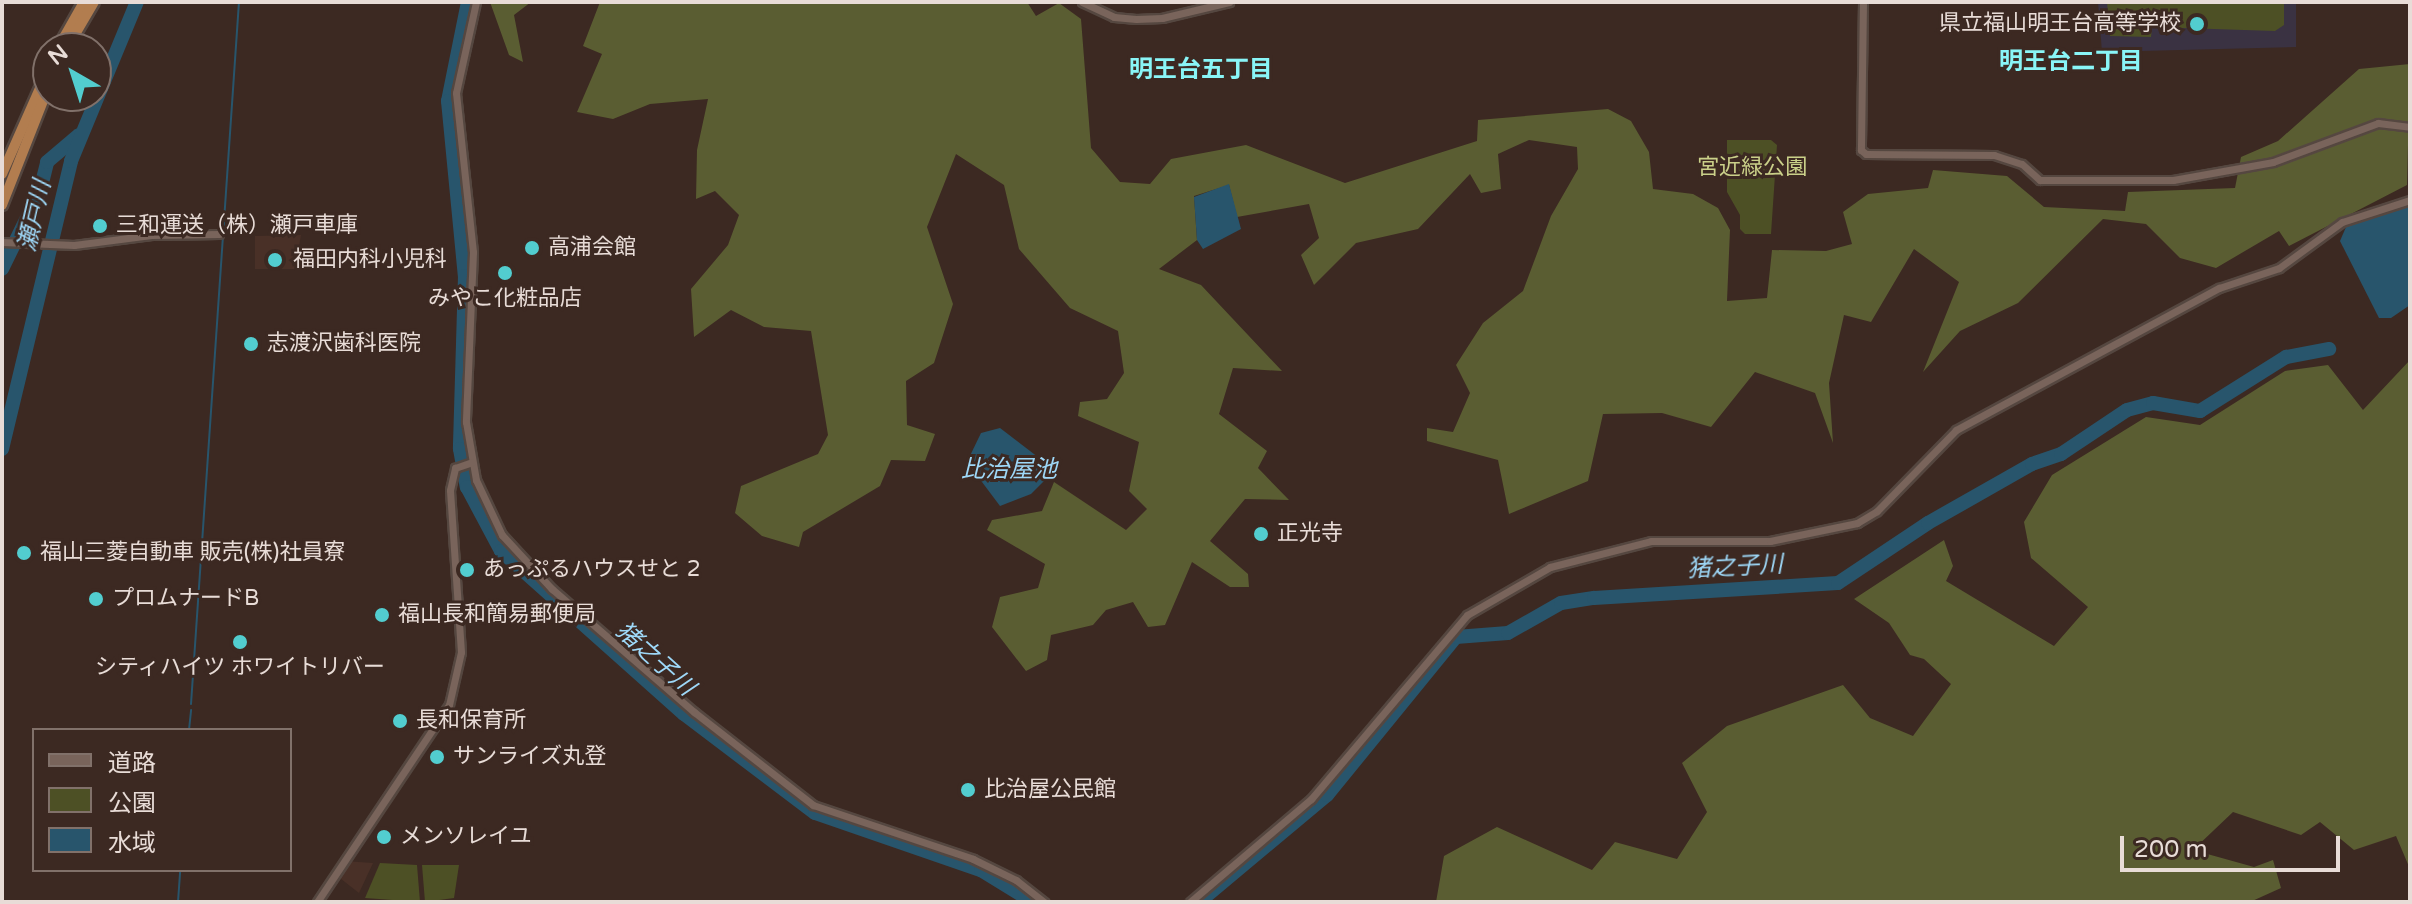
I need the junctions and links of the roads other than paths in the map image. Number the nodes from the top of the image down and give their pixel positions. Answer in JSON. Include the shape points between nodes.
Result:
{"nodes":[{"id":1,"x":84,"y":2,"type":"edge"},
{"id":2,"x":94,"y":2,"type":"edge"},
{"id":3,"x":476,"y":2,"type":"edge"},
{"id":4,"x":1082,"y":2,"type":"edge"},
{"id":5,"x":1229,"y":2,"type":"edge"},
{"id":6,"x":1863,"y":2,"type":"edge"},
{"id":7,"x":67,"y":32,"type":"edge"},
{"id":8,"x":76,"y":32,"type":"edge"},
{"id":9,"x":32,"y":106,"type":"edge"},
{"id":10,"x":39,"y":112,"type":"edge"},
{"id":11,"x":2410,"y":127,"type":"edge"},
{"id":12,"x":2,"y":174,"type":"edge"},
{"id":13,"x":2410,"y":200,"type":"edge"},
{"id":14,"x":2,"y":205,"type":"edge"},
{"id":15,"x":219,"y":234,"type":"dead end"},
{"id":16,"x":5,"y":242,"type":"edge"},
{"id":17,"x":470,"y":463,"type":"junction"},
{"id":18,"x":317,"y":902,"type":"edge"},
{"id":19,"x":1044,"y":902,"type":"edge"},
{"id":20,"x":1190,"y":902,"type":"edge"}],
"edges":[{"from":1,"to":7,"type":"highway"},
{"from":2,"to":8,"type":"highway"},
{"from":3,"to":17,"type":"street","via":[[456,93],[473,252],[466,422]]},
{"from":4,"to":5,"type":"street","via":[[1114,17],[1136,19]]},
{"from":6,"to":11,"type":"street","via":[[1861,150],[1866,154],[1994,155],[2022,164],[2040,180],[2173,180],[2273,162],[2378,123]]},
{"from":9,"to":12,"type":"highway"},
{"from":10,"to":14,"type":"highway"},
{"from":13,"to":20,"type":"street","via":[[2342,222],[2279,268],[2219,288],[1956,430],[1877,511],[1857,523],[1770,541],[1651,541],[1550,567],[1467,615],[1311,799]]},
{"from":15,"to":16,"type":"street","via":[[151,235],[74,245]]},
{"from":17,"to":18,"type":"street","via":[[458,465],[450,510],[458,678],[437,725]]},
{"from":17,"to":19,"type":"street","via":[[494,522],[523,562],[739,749],[813,805],[973,859],[1016,880]]}]}
